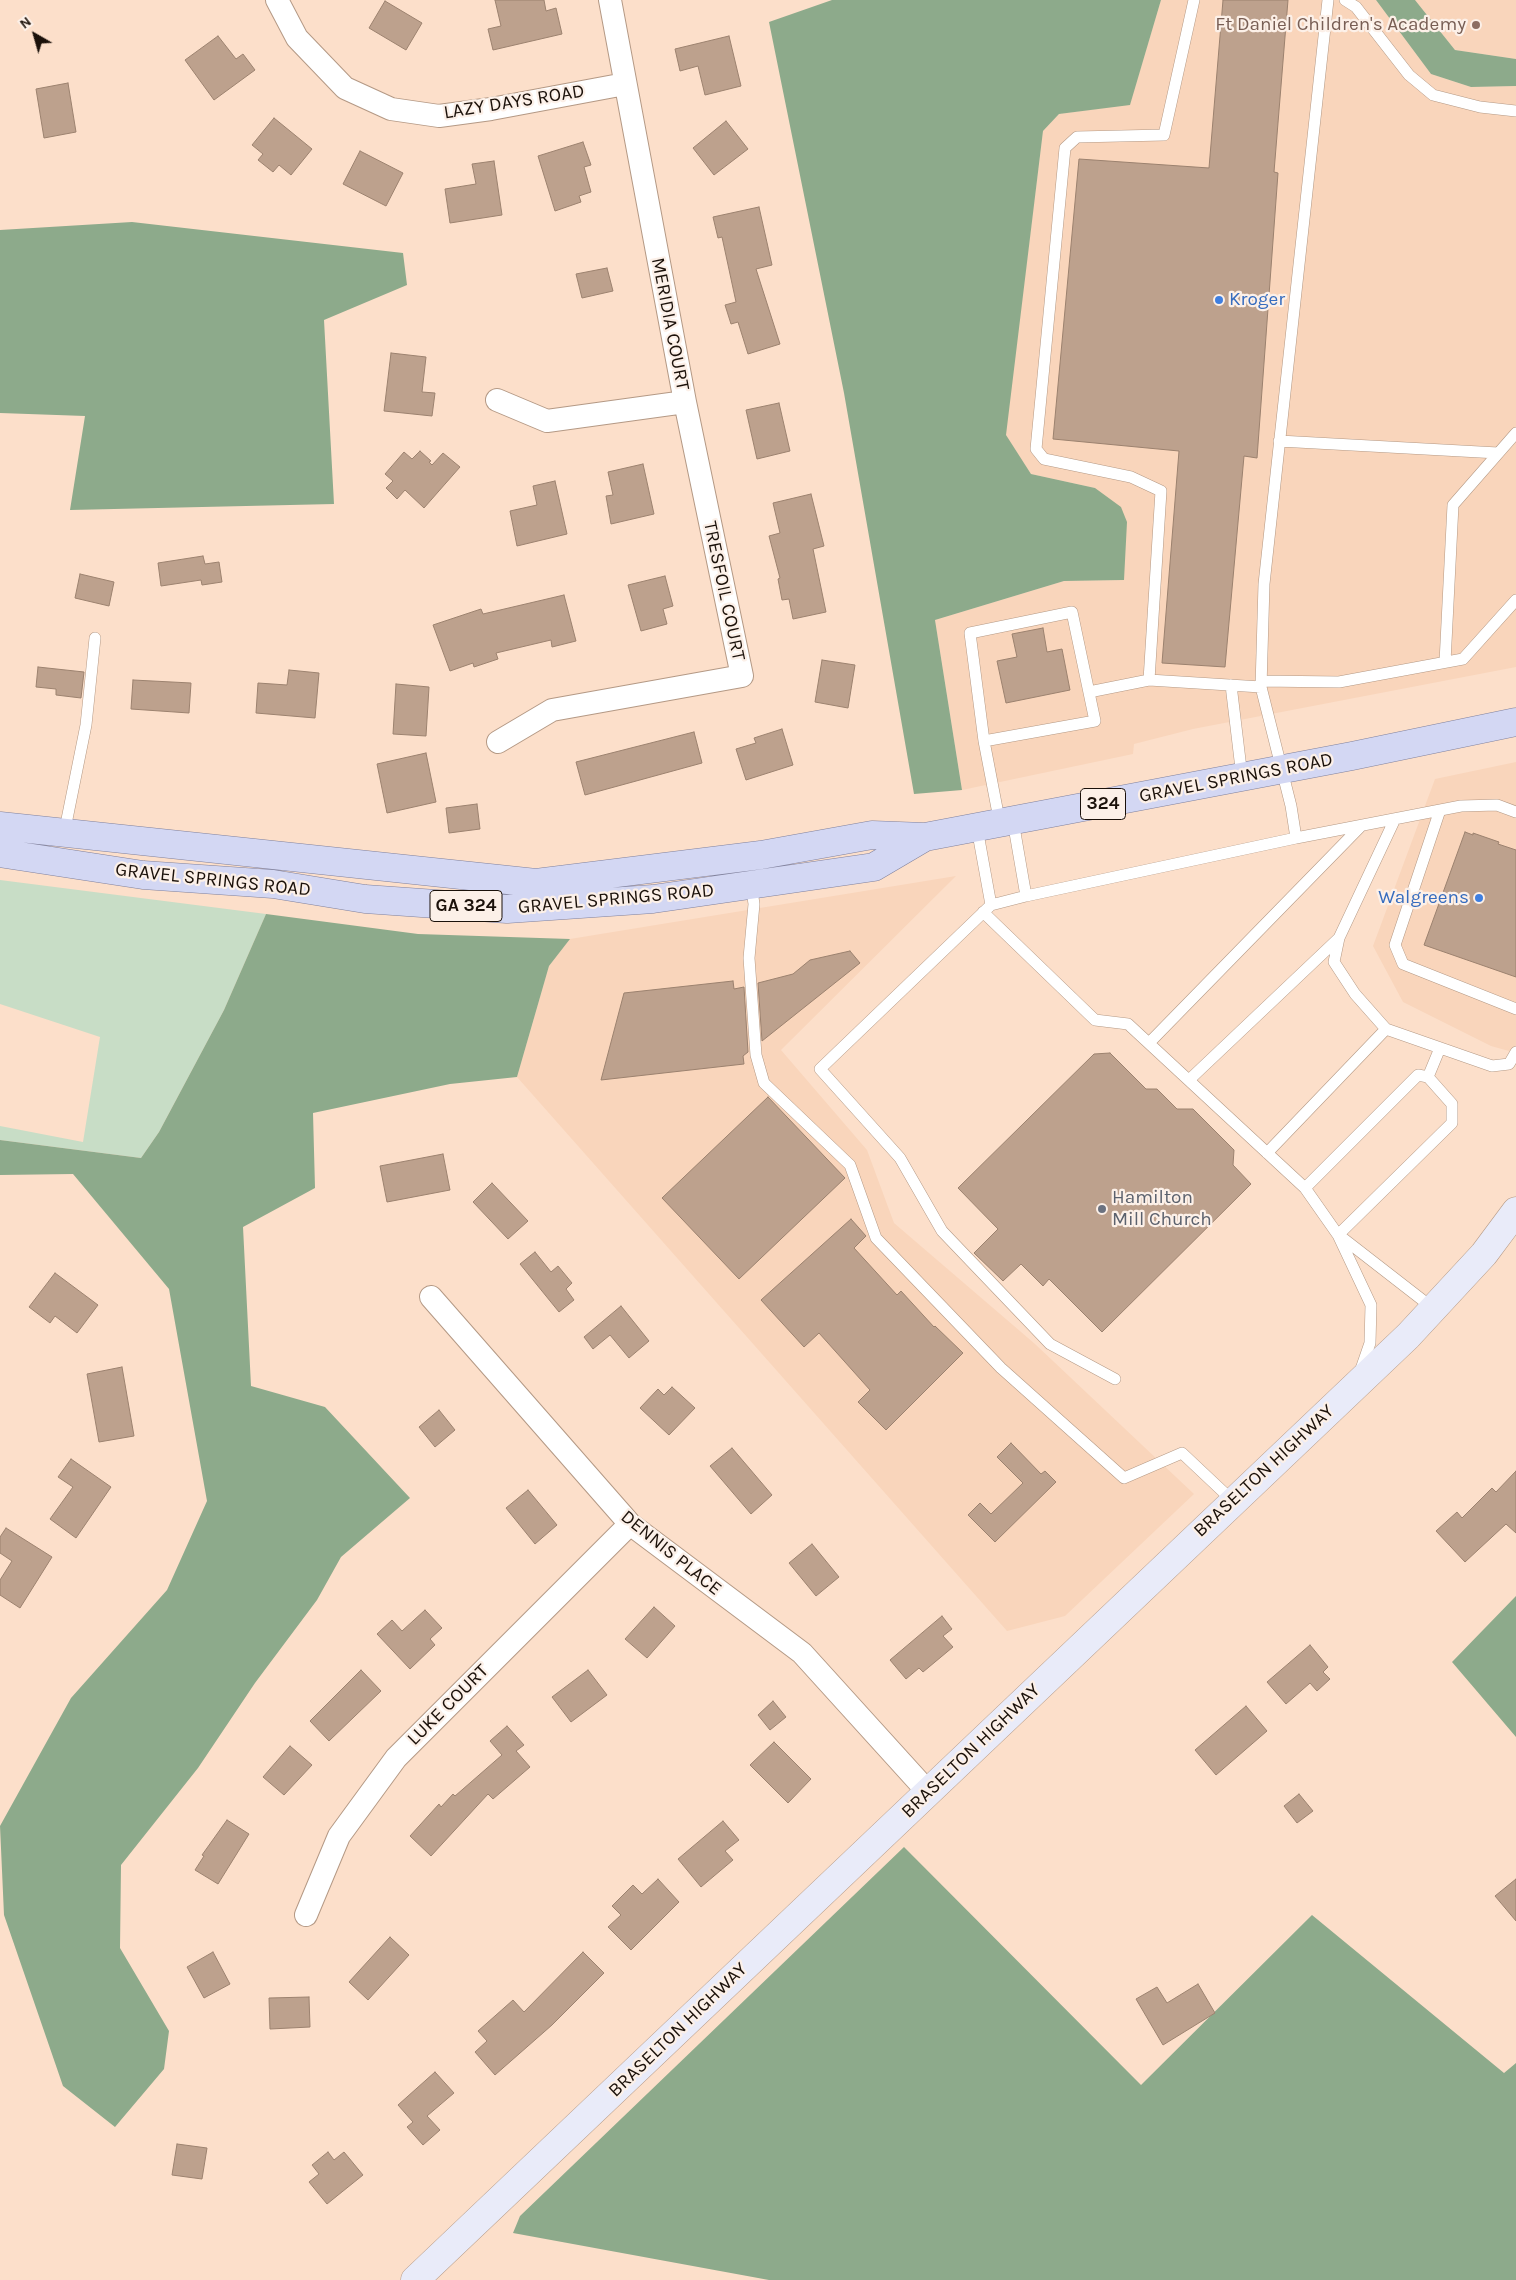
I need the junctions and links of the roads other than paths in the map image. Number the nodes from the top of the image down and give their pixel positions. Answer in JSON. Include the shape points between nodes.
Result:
{"nodes":[{"id":1,"x":277,"y":0,"type":"edge"},
{"id":2,"x":610,"y":0,"type":"edge"},
{"id":3,"x":1194,"y":0,"type":"edge"},
{"id":4,"x":1328,"y":0,"type":"edge"},
{"id":5,"x":1345,"y":0,"type":"edge"},
{"id":6,"x":625,"y":84,"type":"junction"},
{"id":7,"x":1516,"y":111,"type":"edge"},
{"id":8,"x":497,"y":400,"type":"dead end"},
{"id":9,"x":685,"y":402,"type":"junction"},
{"id":10,"x":1516,"y":433,"type":"edge"},
{"id":11,"x":1279,"y":441,"type":"junction"},
{"id":12,"x":1498,"y":453,"type":"junction"},
{"id":13,"x":1516,"y":600,"type":"edge"},
{"id":14,"x":95,"y":638,"type":"dead end"},
{"id":15,"x":1445,"y":662,"type":"junction"},
{"id":16,"x":1149,"y":680,"type":"junction"},
{"id":17,"x":1261,"y":684,"type":"junction"},
{"id":18,"x":1231,"y":685,"type":"junction"},
{"id":19,"x":1089,"y":692,"type":"junction"},
{"id":20,"x":1512,"y":724,"type":"edge"},
{"id":21,"x":984,"y":741,"type":"junction"},
{"id":22,"x":498,"y":742,"type":"dead end"},
{"id":23,"x":1281,"y":769,"type":"junction"},
{"id":24,"x":1242,"y":777,"type":"junction"},
{"id":25,"x":1440,"y":810,"type":"junction"},
{"id":26,"x":1516,"y":812,"type":"edge"},
{"id":27,"x":1395,"y":819,"type":"junction"},
{"id":28,"x":997,"y":824,"type":"junction"},
{"id":29,"x":1362,"y":825,"type":"junction"},
{"id":30,"x":0,"y":826,"type":"edge"},
{"id":31,"x":64,"y":834,"type":"junction"},
{"id":32,"x":925,"y":837,"type":"junction"},
{"id":33,"x":1296,"y":838,"type":"junction"},
{"id":34,"x":0,"y":853,"type":"edge"},
{"id":35,"x":751,"y":884,"type":"junction"},
{"id":36,"x":1026,"y":896,"type":"junction"},
{"id":37,"x":987,"y":908,"type":"junction"},
{"id":38,"x":1339,"y":938,"type":"junction"},
{"id":39,"x":1516,"y":1009,"type":"edge"},
{"id":40,"x":1386,"y":1029,"type":"junction"},
{"id":41,"x":1149,"y":1043,"type":"junction"},
{"id":42,"x":1440,"y":1048,"type":"junction"},
{"id":43,"x":1516,"y":1052,"type":"edge"},
{"id":44,"x":1423,"y":1076,"type":"junction"},
{"id":45,"x":1189,"y":1080,"type":"junction"},
{"id":46,"x":1267,"y":1153,"type":"junction"},
{"id":47,"x":1305,"y":1188,"type":"junction"},
{"id":48,"x":1516,"y":1211,"type":"edge"},
{"id":49,"x":1338,"y":1235,"type":"junction"},
{"id":50,"x":431,"y":1297,"type":"dead end"},
{"id":51,"x":1434,"y":1308,"type":"junction"},
{"id":52,"x":1115,"y":1379,"type":"dead end"},
{"id":53,"x":1356,"y":1385,"type":"junction"},
{"id":54,"x":1234,"y":1502,"type":"junction"},
{"id":55,"x":630,"y":1524,"type":"junction"},
{"id":56,"x":928,"y":1792,"type":"junction"},
{"id":57,"x":306,"y":1915,"type":"dead end"},
{"id":58,"x":426,"y":2277,"type":"edge"}],
"edges":[{"from":1,"to":6,"type":"street","name":"LAZY DAYS ROAD","via":[[297,38],[345,88],[391,109],[439,116]]},
{"from":2,"to":6,"type":"street"},
{"from":3,"to":16,"type":"lane","via":[[1164,135],[1077,137],[1065,148],[1036,449],[1044,459],[1131,477],[1161,491]]},
{"from":4,"to":11,"type":"lane"},
{"from":5,"to":7,"type":"lane","via":[[1356,7],[1409,75],[1433,95],[1480,107]]},
{"from":6,"to":9,"type":"street","name":"MERIDIA COURT"},
{"from":8,"to":9,"type":"street","name":"MERIDIA COURT","via":[[547,421]]},
{"from":9,"to":22,"type":"street","name":"TRESFOIL COURT","via":[[742,676],[552,710]]},
{"from":10,"to":12,"type":"lane"},
{"from":11,"to":12,"type":"lane"},
{"from":11,"to":17,"type":"lane","via":[[1264,584]]},
{"from":12,"to":15,"type":"lane","via":[[1453,505]]},
{"from":13,"to":15,"type":"lane","via":[[1463,659]]},
{"from":14,"to":31,"type":"lane","via":[[86,725]]},
{"from":15,"to":17,"type":"lane","via":[[1339,682]]},
{"from":16,"to":18,"type":"lane"},
{"from":16,"to":19,"type":"lane"},
{"from":17,"to":18,"type":"lane"},
{"from":17,"to":23,"type":"lane"},
{"from":18,"to":24,"type":"lane"},
{"from":19,"to":21,"type":"lane","via":[[1094,721]]},
{"from":19,"to":21,"type":"lane","via":[[1072,612],[970,633]]},
{"from":20,"to":23,"type":"main road","name":"GRAVEL SPRINGS ROAD","number":"324"},
{"from":21,"to":28,"type":"lane"},
{"from":23,"to":24,"type":"main road","name":"GRAVEL SPRINGS ROAD","number":"324"},
{"from":23,"to":33,"type":"lane"},
{"from":24,"to":28,"type":"main road","name":"GRAVEL SPRINGS ROAD","number":"324"},
{"from":25,"to":26,"type":"lane","via":[[1497,805]]},
{"from":25,"to":27,"type":"lane"},
{"from":25,"to":39,"type":"lane","via":[[1395,945],[1403,964]]},
{"from":27,"to":29,"type":"lane"},
{"from":27,"to":38,"type":"lane"},
{"from":28,"to":32,"type":"main road","name":"GRAVEL SPRINGS ROAD","number":"324"},
{"from":28,"to":36,"type":"lane"},
{"from":28,"to":37,"type":"lane"},
{"from":29,"to":33,"type":"lane"},
{"from":29,"to":41,"type":"lane"},
{"from":30,"to":31,"type":"main road","name":"GRAVEL SPRINGS ROAD","number":"GA 324"},
{"from":31,"to":32,"type":"main road","name":"GRAVEL SPRINGS ROAD","number":"GA 324","via":[[536,882],[761,855],[872,835]]},
{"from":32,"to":35,"type":"main road","name":"GRAVEL SPRINGS ROAD","number":"GA 324","via":[[874,867]]},
{"from":33,"to":36,"type":"lane"},
{"from":34,"to":35,"type":"main road","name":"GRAVEL SPRINGS ROAD","number":"GA 324","via":[[143,874],[273,884],[365,899],[508,909],[653,899]]},
{"from":35,"to":54,"type":"lane","via":[[754,904],[749,958],[756,1055],[764,1083],[850,1165],[876,1238],[1001,1368],[1124,1478],[1182,1453]]},
{"from":36,"to":37,"type":"lane"},
{"from":37,"to":41,"type":"lane","via":[[1095,1020],[1128,1024]]},
{"from":37,"to":52,"type":"lane","via":[[820,1068],[900,1158],[942,1232],[1050,1344]]},
{"from":38,"to":40,"type":"lane","via":[[1334,962],[1355,994]]},
{"from":38,"to":45,"type":"lane"},
{"from":40,"to":42,"type":"lane"},
{"from":40,"to":46,"type":"lane"},
{"from":41,"to":45,"type":"lane"},
{"from":42,"to":43,"type":"lane","via":[[1492,1066],[1509,1064]]},
{"from":42,"to":44,"type":"lane"},
{"from":44,"to":47,"type":"lane"},
{"from":44,"to":49,"type":"lane","via":[[1452,1104],[1452,1123]]},
{"from":45,"to":46,"type":"lane"},
{"from":46,"to":47,"type":"lane"},
{"from":47,"to":49,"type":"lane"},
{"from":48,"to":51,"type":"main road","name":"BRASELTON HIGHWAY","via":[[1484,1254]]},
{"from":49,"to":51,"type":"lane"},
{"from":49,"to":53,"type":"lane","via":[[1371,1305],[1370,1343]]},
{"from":50,"to":55,"type":"street","name":"DENNIS PLACE"},
{"from":51,"to":53,"type":"main road","name":"BRASELTON HIGHWAY"},
{"from":53,"to":54,"type":"main road","name":"BRASELTON HIGHWAY"},
{"from":54,"to":56,"type":"main road","name":"BRASELTON HIGHWAY"},
{"from":55,"to":56,"type":"street","name":"DENNIS PLACE","via":[[802,1653]]},
{"from":55,"to":57,"type":"street","name":"LUKE COURT","via":[[396,1758],[339,1836]]},
{"from":56,"to":58,"type":"main road","name":"BRASELTON HIGHWAY"}]}
